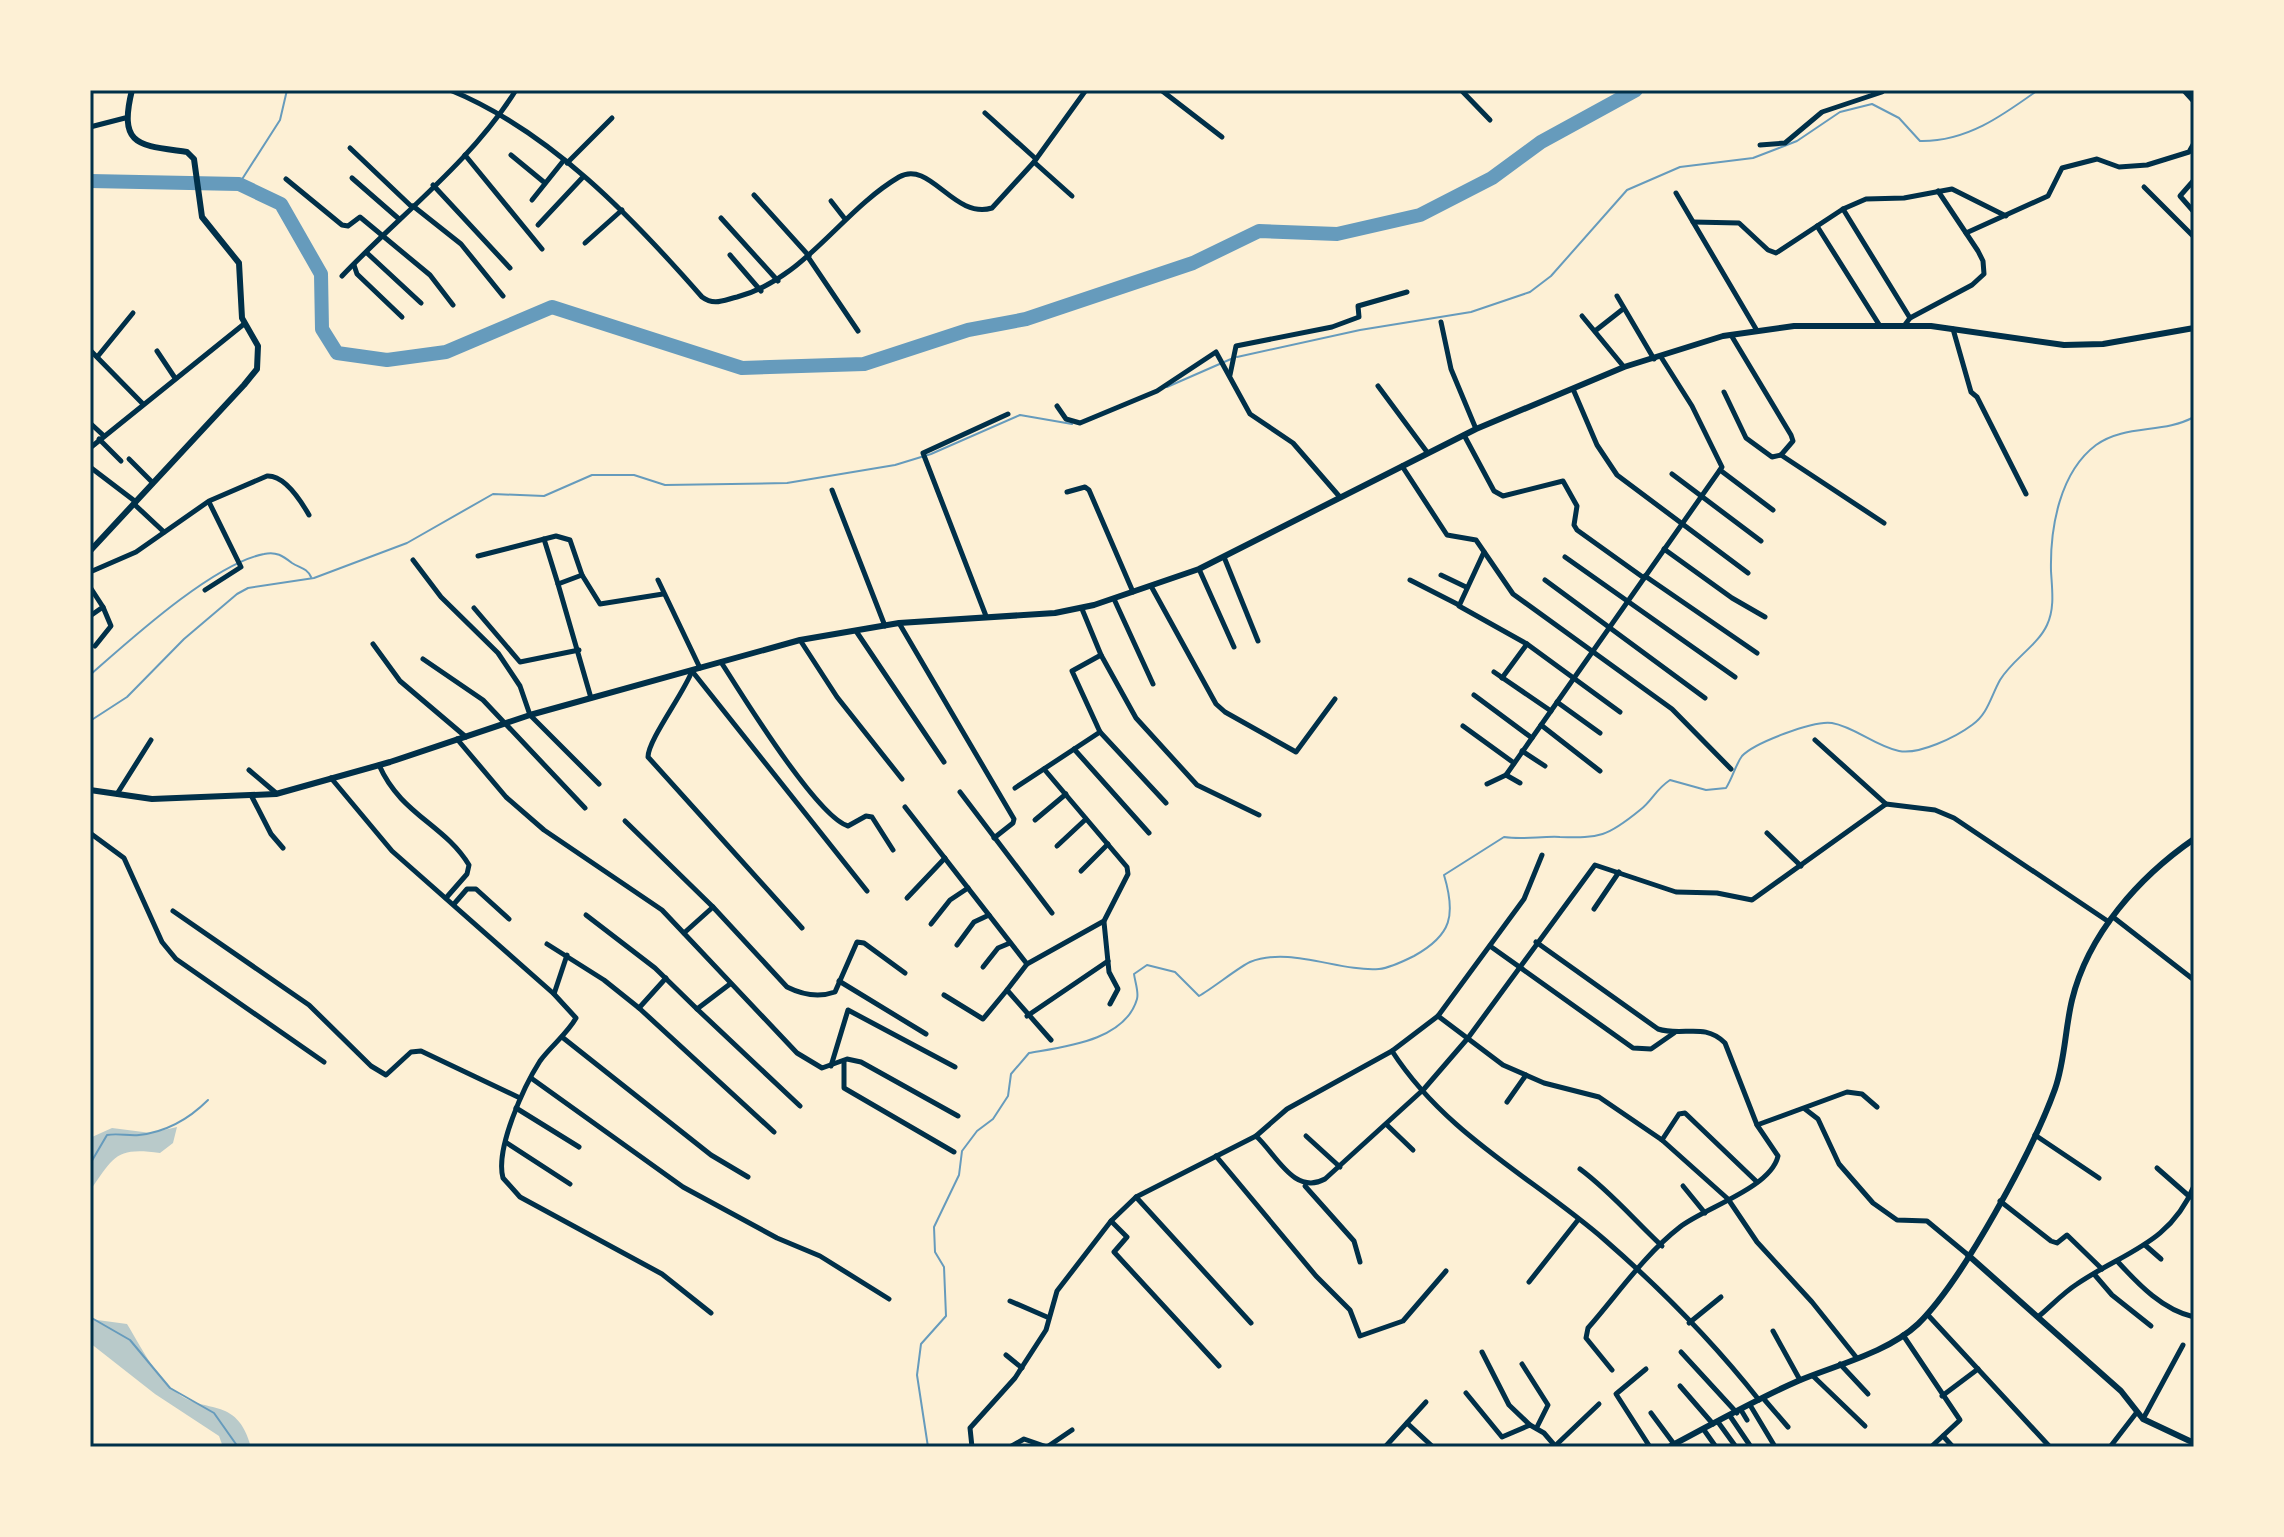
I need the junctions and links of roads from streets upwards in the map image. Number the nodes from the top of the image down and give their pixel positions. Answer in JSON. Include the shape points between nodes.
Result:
{"nodes":[{"id":1,"x":132,"y":90,"type":"edge"},
{"id":2,"x":450,"y":90,"type":"edge"},
{"id":3,"x":516,"y":90,"type":"edge"},
{"id":4,"x":1086,"y":90,"type":"edge"},
{"id":5,"x":1161,"y":90,"type":"edge"},
{"id":6,"x":1461,"y":90,"type":"edge"},
{"id":7,"x":1873,"y":90,"type":"edge"},
{"id":8,"x":1892,"y":90,"type":"edge"},
{"id":9,"x":2184,"y":90,"type":"edge"},
{"id":10,"x":1882,"y":92,"type":"edge"},
{"id":11,"x":2194,"y":101,"type":"edge"},
{"id":12,"x":985,"y":113,"type":"dead end"},
{"id":13,"x":499,"y":117,"type":"junction"},
{"id":14,"x":125,"y":118,"type":"junction"},
{"id":15,"x":612,"y":118,"type":"dead end"},
{"id":16,"x":1490,"y":120,"type":"dead end"},
{"id":17,"x":90,"y":127,"type":"edge"},
{"id":18,"x":1222,"y":137,"type":"dead end"},
{"id":19,"x":2194,"y":143,"type":"edge"},
{"id":20,"x":1760,"y":145,"type":"dead end"},
{"id":21,"x":350,"y":148,"type":"dead end"},
{"id":22,"x":465,"y":155,"type":"junction"},
{"id":23,"x":511,"y":155,"type":"dead end"},
{"id":24,"x":1035,"y":160,"type":"junction"},
{"id":25,"x":565,"y":162,"type":"junction"},
{"id":26,"x":583,"y":177,"type":"junction"},
{"id":27,"x":352,"y":178,"type":"dead end"},
{"id":28,"x":286,"y":179,"type":"dead end"},
{"id":29,"x":2194,"y":180,"type":"edge"},
{"id":30,"x":545,"y":183,"type":"junction"},
{"id":31,"x":433,"y":185,"type":"junction"},
{"id":32,"x":2144,"y":187,"type":"dead end"},
{"id":33,"x":1938,"y":191,"type":"junction"},
{"id":34,"x":1676,"y":193,"type":"dead end"},
{"id":35,"x":754,"y":195,"type":"dead end"},
{"id":36,"x":1072,"y":196,"type":"dead end"},
{"id":37,"x":532,"y":200,"type":"dead end"},
{"id":38,"x":831,"y":201,"type":"dead end"},
{"id":39,"x":412,"y":206,"type":"junction"},
{"id":40,"x":1843,"y":209,"type":"junction"},
{"id":41,"x":622,"y":210,"type":"junction"},
{"id":42,"x":2194,"y":212,"type":"edge"},
{"id":43,"x":2006,"y":216,"type":"junction"},
{"id":44,"x":721,"y":218,"type":"dead end"},
{"id":45,"x":399,"y":219,"type":"junction"},
{"id":46,"x":845,"y":219,"type":"junction"},
{"id":47,"x":1693,"y":222,"type":"junction"},
{"id":48,"x":538,"y":225,"type":"dead end"},
{"id":49,"x":1817,"y":226,"type":"junction"},
{"id":50,"x":1966,"y":233,"type":"junction"},
{"id":51,"x":384,"y":236,"type":"junction"},
{"id":52,"x":2194,"y":237,"type":"edge"},
{"id":53,"x":585,"y":243,"type":"dead end"},
{"id":54,"x":542,"y":249,"type":"dead end"},
{"id":55,"x":367,"y":253,"type":"junction"},
{"id":56,"x":730,"y":255,"type":"dead end"},
{"id":57,"x":809,"y":257,"type":"junction"},
{"id":58,"x":354,"y":265,"type":"junction"},
{"id":59,"x":510,"y":268,"type":"dead end"},
{"id":60,"x":342,"y":276,"type":"dead end"},
{"id":61,"x":778,"y":281,"type":"junction"},
{"id":62,"x":761,"y":291,"type":"junction"},
{"id":63,"x":1407,"y":292,"type":"dead end"},
{"id":64,"x":503,"y":296,"type":"dead end"},
{"id":65,"x":1617,"y":296,"type":"dead end"},
{"id":66,"x":421,"y":303,"type":"dead end"},
{"id":67,"x":453,"y":305,"type":"dead end"},
{"id":68,"x":1623,"y":309,"type":"junction"},
{"id":69,"x":133,"y":313,"type":"dead end"},
{"id":70,"x":1582,"y":316,"type":"dead end"},
{"id":71,"x":402,"y":317,"type":"dead end"},
{"id":72,"x":1910,"y":318,"type":"junction"},
{"id":73,"x":1441,"y":322,"type":"dead end"},
{"id":74,"x":244,"y":324,"type":"junction"},
{"id":75,"x":1880,"y":326,"type":"junction"},
{"id":76,"x":1904,"y":326,"type":"junction"},
{"id":77,"x":1953,"y":328,"type":"junction"},
{"id":78,"x":2194,"y":328,"type":"edge"},
{"id":79,"x":1756,"y":329,"type":"junction"},
{"id":80,"x":858,"y":331,"type":"dead end"},
{"id":81,"x":1595,"y":331,"type":"junction"},
{"id":82,"x":1731,"y":335,"type":"junction"},
{"id":83,"x":90,"y":350,"type":"edge"},
{"id":84,"x":157,"y":351,"type":"dead end"},
{"id":85,"x":98,"y":356,"type":"junction"},
{"id":86,"x":1658,"y":358,"type":"junction"},
{"id":87,"x":1624,"y":367,"type":"junction"},
{"id":88,"x":1228,"y":374,"type":"junction"},
{"id":89,"x":175,"y":378,"type":"junction"},
{"id":90,"x":1378,"y":386,"type":"dead end"},
{"id":91,"x":1573,"y":389,"type":"junction"},
{"id":92,"x":1724,"y":392,"type":"dead end"},
{"id":93,"x":143,"y":404,"type":"junction"},
{"id":94,"x":1057,"y":406,"type":"dead end"},
{"id":95,"x":1008,"y":414,"type":"dead end"},
{"id":96,"x":90,"y":423,"type":"edge"},
{"id":97,"x":1476,"y":429,"type":"junction"},
{"id":98,"x":1464,"y":435,"type":"junction"},
{"id":99,"x":101,"y":437,"type":"junction"},
{"id":100,"x":90,"y":448,"type":"edge"},
{"id":101,"x":1427,"y":452,"type":"junction"},
{"id":102,"x":1781,"y":455,"type":"junction"},
{"id":103,"x":129,"y":459,"type":"dead end"},
{"id":104,"x":121,"y":461,"type":"dead end"},
{"id":105,"x":1401,"y":465,"type":"junction"},
{"id":106,"x":90,"y":467,"type":"edge"},
{"id":107,"x":1722,"y":467,"type":"junction"},
{"id":108,"x":1672,"y":474,"type":"dead end"},
{"id":109,"x":153,"y":483,"type":"junction"},
{"id":110,"x":832,"y":490,"type":"dead end"},
{"id":111,"x":1067,"y":492,"type":"dead end"},
{"id":112,"x":2026,"y":494,"type":"dead end"},
{"id":113,"x":1339,"y":496,"type":"junction"},
{"id":114,"x":1701,"y":497,"type":"junction"},
{"id":115,"x":209,"y":501,"type":"junction"},
{"id":116,"x":135,"y":503,"type":"junction"},
{"id":117,"x":1773,"y":510,"type":"dead end"},
{"id":118,"x":309,"y":515,"type":"dead end"},
{"id":119,"x":1884,"y":523,"type":"dead end"},
{"id":120,"x":1682,"y":525,"type":"junction"},
{"id":121,"x":164,"y":532,"type":"junction"},
{"id":122,"x":544,"y":539,"type":"junction"},
{"id":123,"x":1761,"y":541,"type":"dead end"},
{"id":124,"x":1664,"y":549,"type":"junction"},
{"id":125,"x":90,"y":551,"type":"edge"},
{"id":126,"x":1484,"y":552,"type":"junction"},
{"id":127,"x":478,"y":556,"type":"dead end"},
{"id":128,"x":1224,"y":557,"type":"junction"},
{"id":129,"x":1565,"y":557,"type":"dead end"},
{"id":130,"x":413,"y":560,"type":"dead end"},
{"id":131,"x":1199,"y":569,"type":"junction"},
{"id":132,"x":90,"y":572,"type":"edge"},
{"id":133,"x":1748,"y":573,"type":"dead end"},
{"id":134,"x":582,"y":575,"type":"junction"},
{"id":135,"x":1441,"y":575,"type":"dead end"},
{"id":136,"x":1644,"y":577,"type":"junction"},
{"id":137,"x":658,"y":580,"type":"dead end"},
{"id":138,"x":1410,"y":580,"type":"dead end"},
{"id":139,"x":1545,"y":580,"type":"dead end"},
{"id":140,"x":558,"y":584,"type":"junction"},
{"id":141,"x":1151,"y":586,"type":"junction"},
{"id":142,"x":90,"y":587,"type":"edge"},
{"id":143,"x":1466,"y":587,"type":"junction"},
{"id":144,"x":205,"y":590,"type":"dead end"},
{"id":145,"x":1133,"y":592,"type":"junction"},
{"id":146,"x":663,"y":594,"type":"junction"},
{"id":147,"x":1114,"y":599,"type":"junction"},
{"id":148,"x":1628,"y":601,"type":"junction"},
{"id":149,"x":1459,"y":605,"type":"junction"},
{"id":150,"x":103,"y":607,"type":"junction"},
{"id":151,"x":474,"y":608,"type":"dead end"},
{"id":152,"x":1082,"y":609,"type":"junction"},
{"id":153,"x":90,"y":616,"type":"edge"},
{"id":154,"x":986,"y":616,"type":"junction"},
{"id":155,"x":1765,"y":617,"type":"dead end"},
{"id":156,"x":899,"y":623,"type":"junction"},
{"id":157,"x":1611,"y":625,"type":"junction"},
{"id":158,"x":885,"y":626,"type":"junction"},
{"id":159,"x":856,"y":631,"type":"junction"},
{"id":160,"x":800,"y":640,"type":"junction"},
{"id":161,"x":1258,"y":641,"type":"dead end"},
{"id":162,"x":373,"y":644,"type":"dead end"},
{"id":163,"x":1527,"y":644,"type":"junction"},
{"id":164,"x":95,"y":646,"type":"dead end"},
{"id":165,"x":1234,"y":647,"type":"dead end"},
{"id":166,"x":579,"y":650,"type":"junction"},
{"id":167,"x":1593,"y":651,"type":"junction"},
{"id":168,"x":1757,"y":653,"type":"dead end"},
{"id":169,"x":1101,"y":655,"type":"junction"},
{"id":170,"x":423,"y":659,"type":"dead end"},
{"id":171,"x":721,"y":662,"type":"junction"},
{"id":172,"x":700,"y":668,"type":"junction"},
{"id":173,"x":692,"y":671,"type":"junction"},
{"id":174,"x":1494,"y":672,"type":"dead end"},
{"id":175,"x":1575,"y":676,"type":"junction"},
{"id":176,"x":1735,"y":677,"type":"dead end"},
{"id":177,"x":1502,"y":678,"type":"junction"},
{"id":178,"x":1153,"y":684,"type":"dead end"},
{"id":179,"x":1474,"y":695,"type":"dead end"},
{"id":180,"x":591,"y":698,"type":"junction"},
{"id":181,"x":1705,"y":698,"type":"dead end"},
{"id":182,"x":1335,"y":699,"type":"dead end"},
{"id":183,"x":1557,"y":702,"type":"junction"},
{"id":184,"x":1551,"y":711,"type":"junction"},
{"id":185,"x":1620,"y":712,"type":"dead end"},
{"id":186,"x":530,"y":715,"type":"junction"},
{"id":187,"x":501,"y":724,"type":"junction"},
{"id":188,"x":1541,"y":725,"type":"junction"},
{"id":189,"x":1463,"y":726,"type":"dead end"},
{"id":190,"x":1100,"y":732,"type":"junction"},
{"id":191,"x":1600,"y":733,"type":"dead end"},
{"id":192,"x":467,"y":738,"type":"junction"},
{"id":193,"x":1532,"y":738,"type":"junction"},
{"id":194,"x":457,"y":739,"type":"junction"},
{"id":195,"x":151,"y":740,"type":"dead end"},
{"id":196,"x":1815,"y":740,"type":"dead end"},
{"id":197,"x":1074,"y":749,"type":"junction"},
{"id":198,"x":1522,"y":751,"type":"junction"},
{"id":199,"x":944,"y":762,"type":"dead end"},
{"id":200,"x":1514,"y":763,"type":"junction"},
{"id":201,"x":379,"y":765,"type":"junction"},
{"id":202,"x":1545,"y":766,"type":"dead end"},
{"id":203,"x":1044,"y":769,"type":"junction"},
{"id":204,"x":1731,"y":769,"type":"dead end"},
{"id":205,"x":249,"y":770,"type":"dead end"},
{"id":206,"x":1600,"y":771,"type":"dead end"},
{"id":207,"x":1506,"y":775,"type":"junction"},
{"id":208,"x":330,"y":777,"type":"junction"},
{"id":209,"x":902,"y":779,"type":"dead end"},
{"id":210,"x":1520,"y":783,"type":"dead end"},
{"id":211,"x":599,"y":784,"type":"dead end"},
{"id":212,"x":1487,"y":784,"type":"dead end"},
{"id":213,"x":1015,"y":788,"type":"dead end"},
{"id":214,"x":90,"y":790,"type":"edge"},
{"id":215,"x":960,"y":792,"type":"dead end"},
{"id":216,"x":117,"y":794,"type":"junction"},
{"id":217,"x":276,"y":794,"type":"junction"},
{"id":218,"x":1066,"y":794,"type":"junction"},
{"id":219,"x":252,"y":797,"type":"junction"},
{"id":220,"x":1166,"y":803,"type":"dead end"},
{"id":221,"x":1886,"y":804,"type":"junction"},
{"id":222,"x":905,"y":807,"type":"dead end"},
{"id":223,"x":585,"y":808,"type":"dead end"},
{"id":224,"x":1259,"y":815,"type":"dead end"},
{"id":225,"x":1086,"y":819,"type":"junction"},
{"id":226,"x":1035,"y":820,"type":"dead end"},
{"id":227,"x":625,"y":821,"type":"dead end"},
{"id":228,"x":90,"y":833,"type":"edge"},
{"id":229,"x":1149,"y":833,"type":"dead end"},
{"id":230,"x":1767,"y":833,"type":"dead end"},
{"id":231,"x":994,"y":838,"type":"junction"},
{"id":232,"x":2194,"y":839,"type":"edge"},
{"id":233,"x":1108,"y":844,"type":"junction"},
{"id":234,"x":1057,"y":846,"type":"dead end"},
{"id":235,"x":283,"y":848,"type":"dead end"},
{"id":236,"x":893,"y":850,"type":"dead end"},
{"id":237,"x":1542,"y":855,"type":"dead end"},
{"id":238,"x":945,"y":858,"type":"junction"},
{"id":239,"x":1801,"y":866,"type":"junction"},
{"id":240,"x":1081,"y":871,"type":"dead end"},
{"id":241,"x":1619,"y":872,"type":"junction"},
{"id":242,"x":968,"y":888,"type":"junction"},
{"id":243,"x":867,"y":891,"type":"dead end"},
{"id":244,"x":446,"y":898,"type":"junction"},
{"id":245,"x":907,"y":898,"type":"dead end"},
{"id":246,"x":454,"y":904,"type":"junction"},
{"id":247,"x":713,"y":907,"type":"junction"},
{"id":248,"x":1594,"y":909,"type":"dead end"},
{"id":249,"x":173,"y":911,"type":"dead end"},
{"id":250,"x":1052,"y":913,"type":"dead end"},
{"id":251,"x":586,"y":915,"type":"dead end"},
{"id":252,"x":989,"y":915,"type":"junction"},
{"id":253,"x":509,"y":919,"type":"dead end"},
{"id":254,"x":2111,"y":920,"type":"junction"},
{"id":255,"x":1104,"y":921,"type":"junction"},
{"id":256,"x":931,"y":924,"type":"dead end"},
{"id":257,"x":802,"y":928,"type":"dead end"},
{"id":258,"x":684,"y":933,"type":"junction"},
{"id":259,"x":1536,"y":942,"type":"junction"},
{"id":260,"x":1010,"y":943,"type":"junction"},
{"id":261,"x":547,"y":944,"type":"dead end"},
{"id":262,"x":957,"y":945,"type":"dead end"},
{"id":263,"x":1490,"y":946,"type":"junction"},
{"id":264,"x":567,"y":955,"type":"junction"},
{"id":265,"x":1108,"y":961,"type":"junction"},
{"id":266,"x":1027,"y":964,"type":"junction"},
{"id":267,"x":983,"y":967,"type":"dead end"},
{"id":268,"x":1519,"y":967,"type":"junction"},
{"id":269,"x":905,"y":973,"type":"dead end"},
{"id":270,"x":666,"y":978,"type":"junction"},
{"id":271,"x":2194,"y":980,"type":"edge"},
{"id":272,"x":839,"y":981,"type":"junction"},
{"id":273,"x":730,"y":984,"type":"junction"},
{"id":274,"x":1007,"y":990,"type":"junction"},
{"id":275,"x":554,"y":994,"type":"junction"},
{"id":276,"x":944,"y":995,"type":"dead end"},
{"id":277,"x":1110,"y":1004,"type":"dead end"},
{"id":278,"x":639,"y":1008,"type":"junction"},
{"id":279,"x":697,"y":1009,"type":"junction"},
{"id":280,"x":1027,"y":1016,"type":"junction"},
{"id":281,"x":1438,"y":1016,"type":"junction"},
{"id":282,"x":1674,"y":1033,"type":"junction"},
{"id":283,"x":926,"y":1034,"type":"dead end"},
{"id":284,"x":562,"y":1037,"type":"junction"},
{"id":285,"x":1468,"y":1038,"type":"junction"},
{"id":286,"x":1051,"y":1040,"type":"dead end"},
{"id":287,"x":1392,"y":1051,"type":"junction"},
{"id":288,"x":844,"y":1060,"type":"junction"},
{"id":289,"x":324,"y":1062,"type":"dead end"},
{"id":290,"x":831,"y":1067,"type":"junction"},
{"id":291,"x":955,"y":1067,"type":"dead end"},
{"id":292,"x":1526,"y":1075,"type":"junction"},
{"id":293,"x":531,"y":1078,"type":"junction"},
{"id":294,"x":1424,"y":1089,"type":"junction"},
{"id":295,"x":520,"y":1098,"type":"junction"},
{"id":296,"x":1507,"y":1102,"type":"dead end"},
{"id":297,"x":800,"y":1106,"type":"dead end"},
{"id":298,"x":1877,"y":1107,"type":"dead end"},
{"id":299,"x":516,"y":1108,"type":"junction"},
{"id":300,"x":1805,"y":1109,"type":"junction"},
{"id":301,"x":958,"y":1116,"type":"dead end"},
{"id":302,"x":1387,"y":1125,"type":"junction"},
{"id":303,"x":1757,"y":1125,"type":"junction"},
{"id":304,"x":774,"y":1132,"type":"dead end"},
{"id":305,"x":2034,"y":1134,"type":"junction"},
{"id":306,"x":1256,"y":1136,"type":"junction"},
{"id":307,"x":1306,"y":1136,"type":"dead end"},
{"id":308,"x":1662,"y":1140,"type":"junction"},
{"id":309,"x":507,"y":1143,"type":"junction"},
{"id":310,"x":579,"y":1147,"type":"dead end"},
{"id":311,"x":1413,"y":1150,"type":"dead end"},
{"id":312,"x":954,"y":1152,"type":"dead end"},
{"id":313,"x":1216,"y":1156,"type":"junction"},
{"id":314,"x":1340,"y":1167,"type":"junction"},
{"id":315,"x":2157,"y":1168,"type":"dead end"},
{"id":316,"x":1580,"y":1169,"type":"dead end"},
{"id":317,"x":748,"y":1177,"type":"dead end"},
{"id":318,"x":2099,"y":1178,"type":"dead end"},
{"id":319,"x":1757,"y":1182,"type":"junction"},
{"id":320,"x":570,"y":1184,"type":"dead end"},
{"id":321,"x":1305,"y":1185,"type":"junction"},
{"id":322,"x":1683,"y":1186,"type":"dead end"},
{"id":323,"x":2194,"y":1186,"type":"edge"},
{"id":324,"x":1136,"y":1197,"type":"junction"},
{"id":325,"x":2190,"y":1197,"type":"junction"},
{"id":326,"x":1728,"y":1199,"type":"junction"},
{"id":327,"x":1999,"y":1201,"type":"junction"},
{"id":328,"x":1705,"y":1213,"type":"junction"},
{"id":329,"x":1578,"y":1220,"type":"junction"},
{"id":330,"x":1111,"y":1221,"type":"junction"},
{"id":331,"x":2145,"y":1245,"type":"junction"},
{"id":332,"x":1662,"y":1246,"type":"junction"},
{"id":333,"x":1968,"y":1255,"type":"junction"},
{"id":334,"x":2161,"y":1259,"type":"dead end"},
{"id":335,"x":1360,"y":1262,"type":"dead end"},
{"id":336,"x":2118,"y":1262,"type":"junction"},
{"id":337,"x":2102,"y":1269,"type":"junction"},
{"id":338,"x":1446,"y":1271,"type":"dead end"},
{"id":339,"x":1638,"y":1272,"type":"junction"},
{"id":340,"x":2094,"y":1274,"type":"junction"},
{"id":341,"x":1529,"y":1282,"type":"dead end"},
{"id":342,"x":1721,"y":1297,"type":"dead end"},
{"id":343,"x":889,"y":1299,"type":"dead end"},
{"id":344,"x":1010,"y":1301,"type":"dead end"},
{"id":345,"x":711,"y":1313,"type":"dead end"},
{"id":346,"x":1927,"y":1314,"type":"junction"},
{"id":347,"x":2039,"y":1316,"type":"junction"},
{"id":348,"x":1047,"y":1317,"type":"junction"},
{"id":349,"x":2194,"y":1317,"type":"edge"},
{"id":350,"x":1251,"y":1323,"type":"dead end"},
{"id":351,"x":1689,"y":1323,"type":"junction"},
{"id":352,"x":2151,"y":1326,"type":"dead end"},
{"id":353,"x":1773,"y":1331,"type":"dead end"},
{"id":354,"x":1903,"y":1335,"type":"junction"},
{"id":355,"x":2183,"y":1345,"type":"dead end"},
{"id":356,"x":1482,"y":1352,"type":"dead end"},
{"id":357,"x":1681,"y":1352,"type":"dead end"},
{"id":358,"x":1006,"y":1355,"type":"dead end"},
{"id":359,"x":1856,"y":1357,"type":"junction"},
{"id":360,"x":1522,"y":1364,"type":"dead end"},
{"id":361,"x":1840,"y":1364,"type":"junction"},
{"id":362,"x":1219,"y":1366,"type":"dead end"},
{"id":363,"x":1022,"y":1368,"type":"junction"},
{"id":364,"x":1646,"y":1369,"type":"dead end"},
{"id":365,"x":1978,"y":1369,"type":"junction"},
{"id":366,"x":1612,"y":1370,"type":"dead end"},
{"id":367,"x":1813,"y":1376,"type":"junction"},
{"id":368,"x":1800,"y":1380,"type":"junction"},
{"id":369,"x":1680,"y":1386,"type":"dead end"},
{"id":370,"x":1466,"y":1393,"type":"dead end"},
{"id":371,"x":1868,"y":1394,"type":"dead end"},
{"id":372,"x":1942,"y":1396,"type":"junction"},
{"id":373,"x":1761,"y":1399,"type":"junction"},
{"id":374,"x":1426,"y":1402,"type":"dead end"},
{"id":375,"x":1599,"y":1404,"type":"dead end"},
{"id":376,"x":1750,"y":1405,"type":"junction"},
{"id":377,"x":2137,"y":1412,"type":"junction"},
{"id":378,"x":1651,"y":1413,"type":"dead end"},
{"id":379,"x":1736,"y":1413,"type":"junction"},
{"id":380,"x":2143,"y":1419,"type":"junction"},
{"id":381,"x":1747,"y":1420,"type":"dead end"},
{"id":382,"x":1407,"y":1423,"type":"junction"},
{"id":383,"x":1716,"y":1423,"type":"junction"},
{"id":384,"x":1533,"y":1426,"type":"junction"},
{"id":385,"x":1865,"y":1426,"type":"dead end"},
{"id":386,"x":1788,"y":1427,"type":"dead end"},
{"id":387,"x":1072,"y":1430,"type":"dead end"},
{"id":388,"x":1704,"y":1430,"type":"junction"},
{"id":389,"x":1943,"y":1436,"type":"junction"},
{"id":390,"x":2194,"y":1443,"type":"edge"},
{"id":391,"x":1675,"y":1445,"type":"edge"},
{"id":392,"x":1774,"y":1445,"type":"dead end"},
{"id":393,"x":972,"y":1447,"type":"edge"},
{"id":394,"x":1010,"y":1447,"type":"edge"},
{"id":395,"x":1385,"y":1447,"type":"edge"},
{"id":396,"x":1433,"y":1447,"type":"edge"},
{"id":397,"x":1555,"y":1447,"type":"edge"},
{"id":398,"x":1650,"y":1447,"type":"edge"},
{"id":399,"x":1716,"y":1447,"type":"edge"},
{"id":400,"x":1736,"y":1447,"type":"edge"},
{"id":401,"x":1751,"y":1447,"type":"edge"},
{"id":402,"x":1931,"y":1447,"type":"edge"},
{"id":403,"x":1953,"y":1447,"type":"edge"},
{"id":404,"x":2050,"y":1447,"type":"edge"},
{"id":405,"x":2110,"y":1447,"type":"edge"}],
"edges":[{"from":1,"to":14,"type":"street"},
{"from":2,"to":13,"type":"street"},
{"from":3,"to":13,"type":"street"},
{"from":4,"to":24,"type":"street"},
{"from":5,"to":18,"type":"street"},
{"from":6,"to":16,"type":"street"},
{"from":7,"to":10,"type":"street"},
{"from":8,"to":10,"type":"street"},
{"from":9,"to":11,"type":"street"},
{"from":10,"to":20,"type":"street","via":[[1822,112],[1785,143]]},
{"from":12,"to":24,"type":"street"},
{"from":13,"to":22,"type":"street"},
{"from":13,"to":25,"type":"street"},
{"from":14,"to":17,"type":"street"},
{"from":14,"to":74,"type":"street","via":[[128,131],[143,146],[187,152],[194,159],[202,217],[239,263]]},
{"from":15,"to":25,"type":"street"},
{"from":19,"to":43,"type":"street","via":[[2189,152],[2147,165],[2119,167],[2097,159],[2062,168],[2048,196]]},
{"from":21,"to":39,"type":"street"},
{"from":22,"to":31,"type":"street"},
{"from":22,"to":54,"type":"street"},
{"from":23,"to":30,"type":"street"},
{"from":24,"to":36,"type":"street"},
{"from":24,"to":46,"type":"street","via":[[987,210],[967,206],[913,172],[890,183]]},
{"from":25,"to":26,"type":"street"},
{"from":25,"to":30,"type":"street"},
{"from":26,"to":41,"type":"street"},
{"from":26,"to":48,"type":"street"},
{"from":27,"to":45,"type":"street"},
{"from":28,"to":51,"type":"street","via":[[342,225],[358,216]]},
{"from":29,"to":42,"type":"street","via":[[2180,196]]},
{"from":30,"to":37,"type":"street"},
{"from":31,"to":39,"type":"street"},
{"from":31,"to":59,"type":"street"},
{"from":32,"to":52,"type":"street"},
{"from":33,"to":40,"type":"street","via":[[1866,199]]},
{"from":33,"to":43,"type":"street","via":[[1956,190]]},
{"from":33,"to":50,"type":"street"},
{"from":34,"to":47,"type":"street"},
{"from":35,"to":57,"type":"street"},
{"from":38,"to":46,"type":"street"},
{"from":39,"to":45,"type":"street"},
{"from":39,"to":64,"type":"street","via":[[461,244]]},
{"from":40,"to":49,"type":"street"},
{"from":40,"to":72,"type":"street"},
{"from":41,"to":53,"type":"street"},
{"from":41,"to":62,"type":"street","via":[[706,300]]},
{"from":43,"to":50,"type":"street"},
{"from":44,"to":61,"type":"street"},
{"from":45,"to":51,"type":"street"},
{"from":46,"to":57,"type":"street"},
{"from":47,"to":49,"type":"street","via":[[1739,223],[1776,253]]},
{"from":47,"to":79,"type":"street"},
{"from":49,"to":75,"type":"street"},
{"from":50,"to":72,"type":"street","via":[[1983,261],[1984,274]]},
{"from":51,"to":55,"type":"street"},
{"from":51,"to":67,"type":"street","via":[[435,280]]},
{"from":55,"to":58,"type":"street"},
{"from":55,"to":66,"type":"street"},
{"from":56,"to":62,"type":"street"},
{"from":57,"to":61,"type":"street"},
{"from":57,"to":80,"type":"street"},
{"from":58,"to":60,"type":"street"},
{"from":58,"to":71,"type":"street"},
{"from":61,"to":62,"type":"street"},
{"from":63,"to":88,"type":"street","via":[[1358,306],[1359,317],[1332,327],[1236,346]]},
{"from":65,"to":68,"type":"street"},
{"from":68,"to":81,"type":"street"},
{"from":68,"to":86,"type":"street"},
{"from":69,"to":85,"type":"street"},
{"from":70,"to":81,"type":"street"},
{"from":72,"to":76,"type":"street"},
{"from":73,"to":97,"type":"street","via":[[1451,369]]},
{"from":74,"to":89,"type":"street"},
{"from":74,"to":109,"type":"street","via":[[259,351],[255,372]]},
{"from":75,"to":76,"type":"street"},
{"from":75,"to":79,"type":"street"},
{"from":76,"to":77,"type":"street"},
{"from":77,"to":78,"type":"street","via":[[2064,345],[2103,344]]},
{"from":77,"to":112,"type":"street","via":[[1971,392]]},
{"from":79,"to":82,"type":"street"},
{"from":81,"to":87,"type":"street"},
{"from":82,"to":86,"type":"street"},
{"from":82,"to":102,"type":"street","via":[[1793,438]]},
{"from":83,"to":85,"type":"street"},
{"from":84,"to":89,"type":"street"},
{"from":85,"to":93,"type":"street"},
{"from":86,"to":87,"type":"street"},
{"from":86,"to":107,"type":"street"},
{"from":87,"to":91,"type":"street"},
{"from":88,"to":94,"type":"street","via":[[1214,352],[1157,391],[1080,423],[1066,419]]},
{"from":88,"to":113,"type":"street","via":[[1250,414],[1296,445]]},
{"from":89,"to":93,"type":"street"},
{"from":90,"to":101,"type":"street"},
{"from":91,"to":97,"type":"street"},
{"from":91,"to":120,"type":"street","via":[[1608,464]]},
{"from":92,"to":102,"type":"street","via":[[1746,438],[1768,456]]},
{"from":93,"to":99,"type":"street"},
{"from":95,"to":154,"type":"street","via":[[923,453]]},
{"from":96,"to":99,"type":"street"},
{"from":97,"to":98,"type":"street"},
{"from":98,"to":101,"type":"street"},
{"from":98,"to":136,"type":"street","via":[[1494,491],[1503,496],[1564,482],[1577,506],[1577,530]]},
{"from":99,"to":100,"type":"street"},
{"from":99,"to":104,"type":"street"},
{"from":101,"to":105,"type":"street"},
{"from":102,"to":119,"type":"street"},
{"from":103,"to":109,"type":"street"},
{"from":105,"to":113,"type":"street"},
{"from":105,"to":126,"type":"street","via":[[1447,535],[1474,538]]},
{"from":106,"to":116,"type":"street"},
{"from":107,"to":114,"type":"street"},
{"from":107,"to":117,"type":"street"},
{"from":108,"to":114,"type":"street"},
{"from":109,"to":116,"type":"street"},
{"from":110,"to":158,"type":"street"},
{"from":111,"to":145,"type":"street","via":[[1089,490]]},
{"from":113,"to":128,"type":"street"},
{"from":114,"to":120,"type":"street"},
{"from":114,"to":123,"type":"street"},
{"from":115,"to":118,"type":"street","via":[[273,475],[300,499]]},
{"from":115,"to":121,"type":"street"},
{"from":115,"to":144,"type":"street","via":[[240,562]]},
{"from":116,"to":121,"type":"street"},
{"from":116,"to":125,"type":"street"},
{"from":120,"to":124,"type":"street"},
{"from":120,"to":133,"type":"street"},
{"from":121,"to":132,"type":"street","via":[[136,552]]},
{"from":122,"to":127,"type":"street"},
{"from":122,"to":134,"type":"street","via":[[567,538]]},
{"from":122,"to":140,"type":"street"},
{"from":124,"to":136,"type":"street"},
{"from":124,"to":155,"type":"street"},
{"from":126,"to":143,"type":"street"},
{"from":126,"to":167,"type":"street","via":[[1513,594]]},
{"from":128,"to":131,"type":"street"},
{"from":128,"to":161,"type":"street"},
{"from":129,"to":148,"type":"street"},
{"from":130,"to":186,"type":"street","via":[[441,597],[498,653],[520,686]]},
{"from":131,"to":141,"type":"street"},
{"from":131,"to":165,"type":"street"},
{"from":134,"to":140,"type":"street"},
{"from":134,"to":146,"type":"street","via":[[600,604]]},
{"from":135,"to":143,"type":"street"},
{"from":136,"to":148,"type":"street"},
{"from":136,"to":168,"type":"street"},
{"from":137,"to":146,"type":"street"},
{"from":138,"to":149,"type":"street"},
{"from":139,"to":157,"type":"street"},
{"from":140,"to":166,"type":"street"},
{"from":141,"to":145,"type":"street"},
{"from":141,"to":182,"type":"street","via":[[1225,712],[1296,752]]},
{"from":142,"to":150,"type":"street"},
{"from":143,"to":149,"type":"street"},
{"from":145,"to":147,"type":"street"},
{"from":146,"to":172,"type":"street"},
{"from":147,"to":152,"type":"street"},
{"from":147,"to":178,"type":"street"},
{"from":148,"to":157,"type":"street"},
{"from":148,"to":176,"type":"street"},
{"from":149,"to":163,"type":"street"},
{"from":150,"to":153,"type":"street"},
{"from":150,"to":164,"type":"street","via":[[111,626]]},
{"from":151,"to":166,"type":"street","via":[[522,663]]},
{"from":152,"to":154,"type":"street"},
{"from":152,"to":169,"type":"street"},
{"from":154,"to":156,"type":"street"},
{"from":156,"to":158,"type":"street"},
{"from":156,"to":231,"type":"street","via":[[1014,821]]},
{"from":157,"to":167,"type":"street"},
{"from":157,"to":181,"type":"street"},
{"from":158,"to":159,"type":"street"},
{"from":159,"to":160,"type":"street"},
{"from":159,"to":199,"type":"street"},
{"from":160,"to":171,"type":"street"},
{"from":160,"to":209,"type":"street"},
{"from":162,"to":192,"type":"street","via":[[400,681]]},
{"from":163,"to":175,"type":"street"},
{"from":163,"to":177,"type":"street"},
{"from":166,"to":180,"type":"street"},
{"from":167,"to":175,"type":"street"},
{"from":167,"to":204,"type":"street","via":[[1672,709]]},
{"from":169,"to":190,"type":"street","via":[[1072,671]]},
{"from":169,"to":224,"type":"street","via":[[1136,718],[1197,785]]},
{"from":170,"to":187,"type":"street","via":[[483,700]]},
{"from":171,"to":172,"type":"street"},
{"from":171,"to":236,"type":"street","via":[[787,762],[832,816],[848,826],[872,817]]},
{"from":172,"to":173,"type":"street"},
{"from":173,"to":180,"type":"street"},
{"from":173,"to":243,"type":"street"},
{"from":173,"to":257,"type":"street","via":[[648,751],[651,763]]},
{"from":174,"to":177,"type":"street"},
{"from":175,"to":183,"type":"street"},
{"from":175,"to":185,"type":"street"},
{"from":177,"to":184,"type":"street"},
{"from":179,"to":193,"type":"street"},
{"from":180,"to":186,"type":"street"},
{"from":183,"to":184,"type":"street"},
{"from":183,"to":191,"type":"street"},
{"from":184,"to":188,"type":"street"},
{"from":186,"to":187,"type":"street"},
{"from":186,"to":211,"type":"street"},
{"from":187,"to":192,"type":"street"},
{"from":187,"to":223,"type":"street"},
{"from":188,"to":193,"type":"street"},
{"from":188,"to":206,"type":"street"},
{"from":189,"to":200,"type":"street"},
{"from":190,"to":197,"type":"street"},
{"from":190,"to":220,"type":"street"},
{"from":192,"to":194,"type":"street"},
{"from":193,"to":198,"type":"street"},
{"from":194,"to":201,"type":"street"},
{"from":194,"to":258,"type":"street","via":[[506,797],[544,830],[662,910]]},
{"from":195,"to":216,"type":"street"},
{"from":196,"to":221,"type":"street"},
{"from":197,"to":203,"type":"street"},
{"from":197,"to":229,"type":"street"},
{"from":198,"to":200,"type":"street"},
{"from":198,"to":202,"type":"street"},
{"from":200,"to":207,"type":"street"},
{"from":201,"to":208,"type":"street"},
{"from":201,"to":244,"type":"street","via":[[397,798],[469,865]]},
{"from":203,"to":213,"type":"street"},
{"from":203,"to":218,"type":"street"},
{"from":205,"to":217,"type":"street"},
{"from":207,"to":210,"type":"street"},
{"from":207,"to":212,"type":"street"},
{"from":208,"to":217,"type":"street"},
{"from":208,"to":244,"type":"street","via":[[392,851]]},
{"from":214,"to":216,"type":"street"},
{"from":215,"to":231,"type":"street"},
{"from":216,"to":219,"type":"street","via":[[152,799]]},
{"from":217,"to":219,"type":"street"},
{"from":218,"to":225,"type":"street"},
{"from":218,"to":226,"type":"street"},
{"from":219,"to":235,"type":"street"},
{"from":221,"to":239,"type":"street"},
{"from":221,"to":254,"type":"street","via":[[1935,810],[1954,818]]},
{"from":222,"to":238,"type":"street"},
{"from":225,"to":233,"type":"street"},
{"from":225,"to":234,"type":"street"},
{"from":227,"to":247,"type":"street"},
{"from":228,"to":289,"type":"street","via":[[124,858],[162,942],[176,959]]},
{"from":230,"to":239,"type":"street"},
{"from":231,"to":250,"type":"street"},
{"from":232,"to":254,"type":"street","via":[[2147,877]]},
{"from":233,"to":240,"type":"street"},
{"from":233,"to":255,"type":"street","via":[[1128,874]]},
{"from":237,"to":263,"type":"street","via":[[1524,899]]},
{"from":238,"to":242,"type":"street"},
{"from":238,"to":245,"type":"street"},
{"from":239,"to":241,"type":"street","via":[[1752,900],[1676,892]]},
{"from":241,"to":248,"type":"street"},
{"from":241,"to":259,"type":"street","via":[[1601,864],[1589,868]]},
{"from":242,"to":252,"type":"street"},
{"from":242,"to":256,"type":"street"},
{"from":244,"to":246,"type":"street"},
{"from":246,"to":253,"type":"street","via":[[467,889],[476,889]]},
{"from":246,"to":275,"type":"street"},
{"from":247,"to":258,"type":"street"},
{"from":247,"to":272,"type":"street","via":[[787,987],[818,996],[835,992]]},
{"from":249,"to":295,"type":"street","via":[[309,1005],[386,1075],[411,1052],[421,1051]]},
{"from":251,"to":270,"type":"street"},
{"from":252,"to":260,"type":"street"},
{"from":252,"to":262,"type":"street","via":[[974,922]]},
{"from":254,"to":271,"type":"street"},
{"from":254,"to":305,"type":"street","via":[[2079,977],[2055,1087]]},
{"from":255,"to":265,"type":"street"},
{"from":255,"to":266,"type":"street"},
{"from":258,"to":273,"type":"street"},
{"from":259,"to":268,"type":"street"},
{"from":259,"to":282,"type":"street","via":[[1658,1029]]},
{"from":260,"to":266,"type":"street"},
{"from":260,"to":267,"type":"street","via":[[998,948]]},
{"from":261,"to":264,"type":"street"},
{"from":263,"to":268,"type":"street"},
{"from":263,"to":281,"type":"street"},
{"from":264,"to":275,"type":"street"},
{"from":264,"to":278,"type":"street"},
{"from":265,"to":277,"type":"street","via":[[1118,989]]},
{"from":265,"to":280,"type":"street"},
{"from":266,"to":274,"type":"street"},
{"from":268,"to":282,"type":"street","via":[[1633,1048],[1651,1049]]},
{"from":268,"to":285,"type":"street"},
{"from":269,"to":272,"type":"street","via":[[860,942]]},
{"from":270,"to":278,"type":"street"},
{"from":270,"to":279,"type":"street"},
{"from":272,"to":283,"type":"street"},
{"from":273,"to":279,"type":"street"},
{"from":273,"to":290,"type":"street","via":[[797,1053],[817,1066]]},
{"from":274,"to":276,"type":"street","via":[[983,1019]]},
{"from":274,"to":280,"type":"street"},
{"from":275,"to":284,"type":"street","via":[[576,1015]]},
{"from":278,"to":304,"type":"street"},
{"from":279,"to":297,"type":"street"},
{"from":280,"to":286,"type":"street"},
{"from":281,"to":285,"type":"street"},
{"from":281,"to":287,"type":"street"},
{"from":282,"to":303,"type":"street","via":[[1708,1030],[1725,1043]]},
{"from":284,"to":293,"type":"street"},
{"from":284,"to":317,"type":"street","via":[[711,1155]]},
{"from":285,"to":292,"type":"street"},
{"from":285,"to":294,"type":"street"},
{"from":287,"to":294,"type":"street"},
{"from":287,"to":306,"type":"street","via":[[1287,1109]]},
{"from":288,"to":290,"type":"street"},
{"from":288,"to":301,"type":"street","via":[[861,1062]]},
{"from":288,"to":312,"type":"street","via":[[844,1088]]},
{"from":290,"to":291,"type":"street","via":[[848,1010]]},
{"from":292,"to":296,"type":"street"},
{"from":292,"to":308,"type":"street","via":[[1599,1097]]},
{"from":293,"to":295,"type":"street"},
{"from":293,"to":343,"type":"street","via":[[683,1187],[820,1256]]},
{"from":294,"to":302,"type":"street"},
{"from":294,"to":329,"type":"street","via":[[1486,1152]]},
{"from":295,"to":299,"type":"street"},
{"from":298,"to":300,"type":"street","via":[[1862,1094],[1847,1092]]},
{"from":299,"to":309,"type":"street"},
{"from":299,"to":310,"type":"street"},
{"from":300,"to":303,"type":"street"},
{"from":300,"to":333,"type":"street","via":[[1818,1119],[1839,1164],[1873,1203],[1897,1220],[1927,1221]]},
{"from":302,"to":311,"type":"street"},
{"from":302,"to":314,"type":"street"},
{"from":303,"to":319,"type":"street","via":[[1778,1156]]},
{"from":305,"to":318,"type":"street"},
{"from":305,"to":327,"type":"street"},
{"from":306,"to":313,"type":"street"},
{"from":306,"to":321,"type":"street"},
{"from":307,"to":314,"type":"street"},
{"from":308,"to":319,"type":"street","via":[[1685,1113]]},
{"from":308,"to":326,"type":"street"},
{"from":309,"to":320,"type":"street"},
{"from":309,"to":345,"type":"street","via":[[501,1171],[509,1188],[671,1280]]},
{"from":313,"to":324,"type":"street"},
{"from":313,"to":338,"type":"street","via":[[1350,1310],[1360,1336],[1403,1321]]},
{"from":314,"to":321,"type":"street","via":[[1317,1184]]},
{"from":315,"to":325,"type":"street"},
{"from":316,"to":332,"type":"street","via":[[1616,1197]]},
{"from":319,"to":326,"type":"street"},
{"from":321,"to":335,"type":"street","via":[[1354,1241]]},
{"from":322,"to":328,"type":"street"},
{"from":323,"to":325,"type":"street"},
{"from":324,"to":330,"type":"street"},
{"from":324,"to":350,"type":"street"},
{"from":325,"to":331,"type":"street"},
{"from":326,"to":328,"type":"street"},
{"from":326,"to":359,"type":"street","via":[[1757,1242]]},
{"from":327,"to":333,"type":"street"},
{"from":327,"to":337,"type":"street","via":[[2051,1241],[2067,1235]]},
{"from":328,"to":332,"type":"street","via":[[1680,1227]]},
{"from":329,"to":339,"type":"street"},
{"from":329,"to":341,"type":"street"},
{"from":330,"to":348,"type":"street","via":[[1057,1291]]},
{"from":330,"to":362,"type":"street","via":[[1127,1237],[1114,1252]]},
{"from":331,"to":334,"type":"street"},
{"from":331,"to":336,"type":"street"},
{"from":332,"to":339,"type":"street"},
{"from":333,"to":346,"type":"street"},
{"from":333,"to":347,"type":"street"},
{"from":336,"to":337,"type":"street"},
{"from":336,"to":349,"type":"street","via":[[2141,1288]]},
{"from":337,"to":340,"type":"street"},
{"from":339,"to":351,"type":"street"},
{"from":339,"to":366,"type":"street","via":[[1586,1331]]},
{"from":340,"to":347,"type":"street"},
{"from":340,"to":352,"type":"street"},
{"from":342,"to":351,"type":"street"},
{"from":344,"to":348,"type":"street"},
{"from":346,"to":354,"type":"street"},
{"from":346,"to":365,"type":"street"},
{"from":347,"to":377,"type":"street"},
{"from":348,"to":363,"type":"street","via":[[1039,1343]]},
{"from":351,"to":373,"type":"street"},
{"from":353,"to":368,"type":"street"},
{"from":354,"to":359,"type":"street"},
{"from":354,"to":372,"type":"street"},
{"from":355,"to":380,"type":"street"},
{"from":356,"to":384,"type":"street","via":[[1509,1405]]},
{"from":357,"to":379,"type":"street"},
{"from":358,"to":363,"type":"street"},
{"from":359,"to":361,"type":"street"},
{"from":360,"to":384,"type":"street","via":[[1548,1405]]},
{"from":361,"to":367,"type":"street"},
{"from":361,"to":371,"type":"street"},
{"from":363,"to":393,"type":"street","via":[[970,1428]]},
{"from":364,"to":398,"type":"street","via":[[1616,1394]]},
{"from":365,"to":372,"type":"street"},
{"from":365,"to":404,"type":"street"},
{"from":367,"to":368,"type":"street"},
{"from":367,"to":385,"type":"street"},
{"from":368,"to":373,"type":"street"},
{"from":369,"to":383,"type":"street"},
{"from":370,"to":384,"type":"street","via":[[1502,1437]]},
{"from":372,"to":389,"type":"street","via":[[1960,1420]]},
{"from":373,"to":376,"type":"street"},
{"from":373,"to":386,"type":"street"},
{"from":374,"to":382,"type":"street"},
{"from":375,"to":397,"type":"street"},
{"from":376,"to":379,"type":"street"},
{"from":376,"to":392,"type":"street"},
{"from":377,"to":380,"type":"street"},
{"from":377,"to":405,"type":"street"},
{"from":378,"to":391,"type":"street"},
{"from":379,"to":381,"type":"street"},
{"from":379,"to":383,"type":"street"},
{"from":379,"to":401,"type":"street"},
{"from":380,"to":390,"type":"street"},
{"from":382,"to":395,"type":"street"},
{"from":382,"to":396,"type":"street"},
{"from":383,"to":388,"type":"street"},
{"from":383,"to":400,"type":"street"},
{"from":384,"to":397,"type":"street"},
{"from":387,"to":394,"type":"street","via":[[1047,1447],[1024,1439]]},
{"from":388,"to":391,"type":"street"},
{"from":388,"to":399,"type":"street"},
{"from":389,"to":402,"type":"street"},
{"from":389,"to":403,"type":"street"}]}
